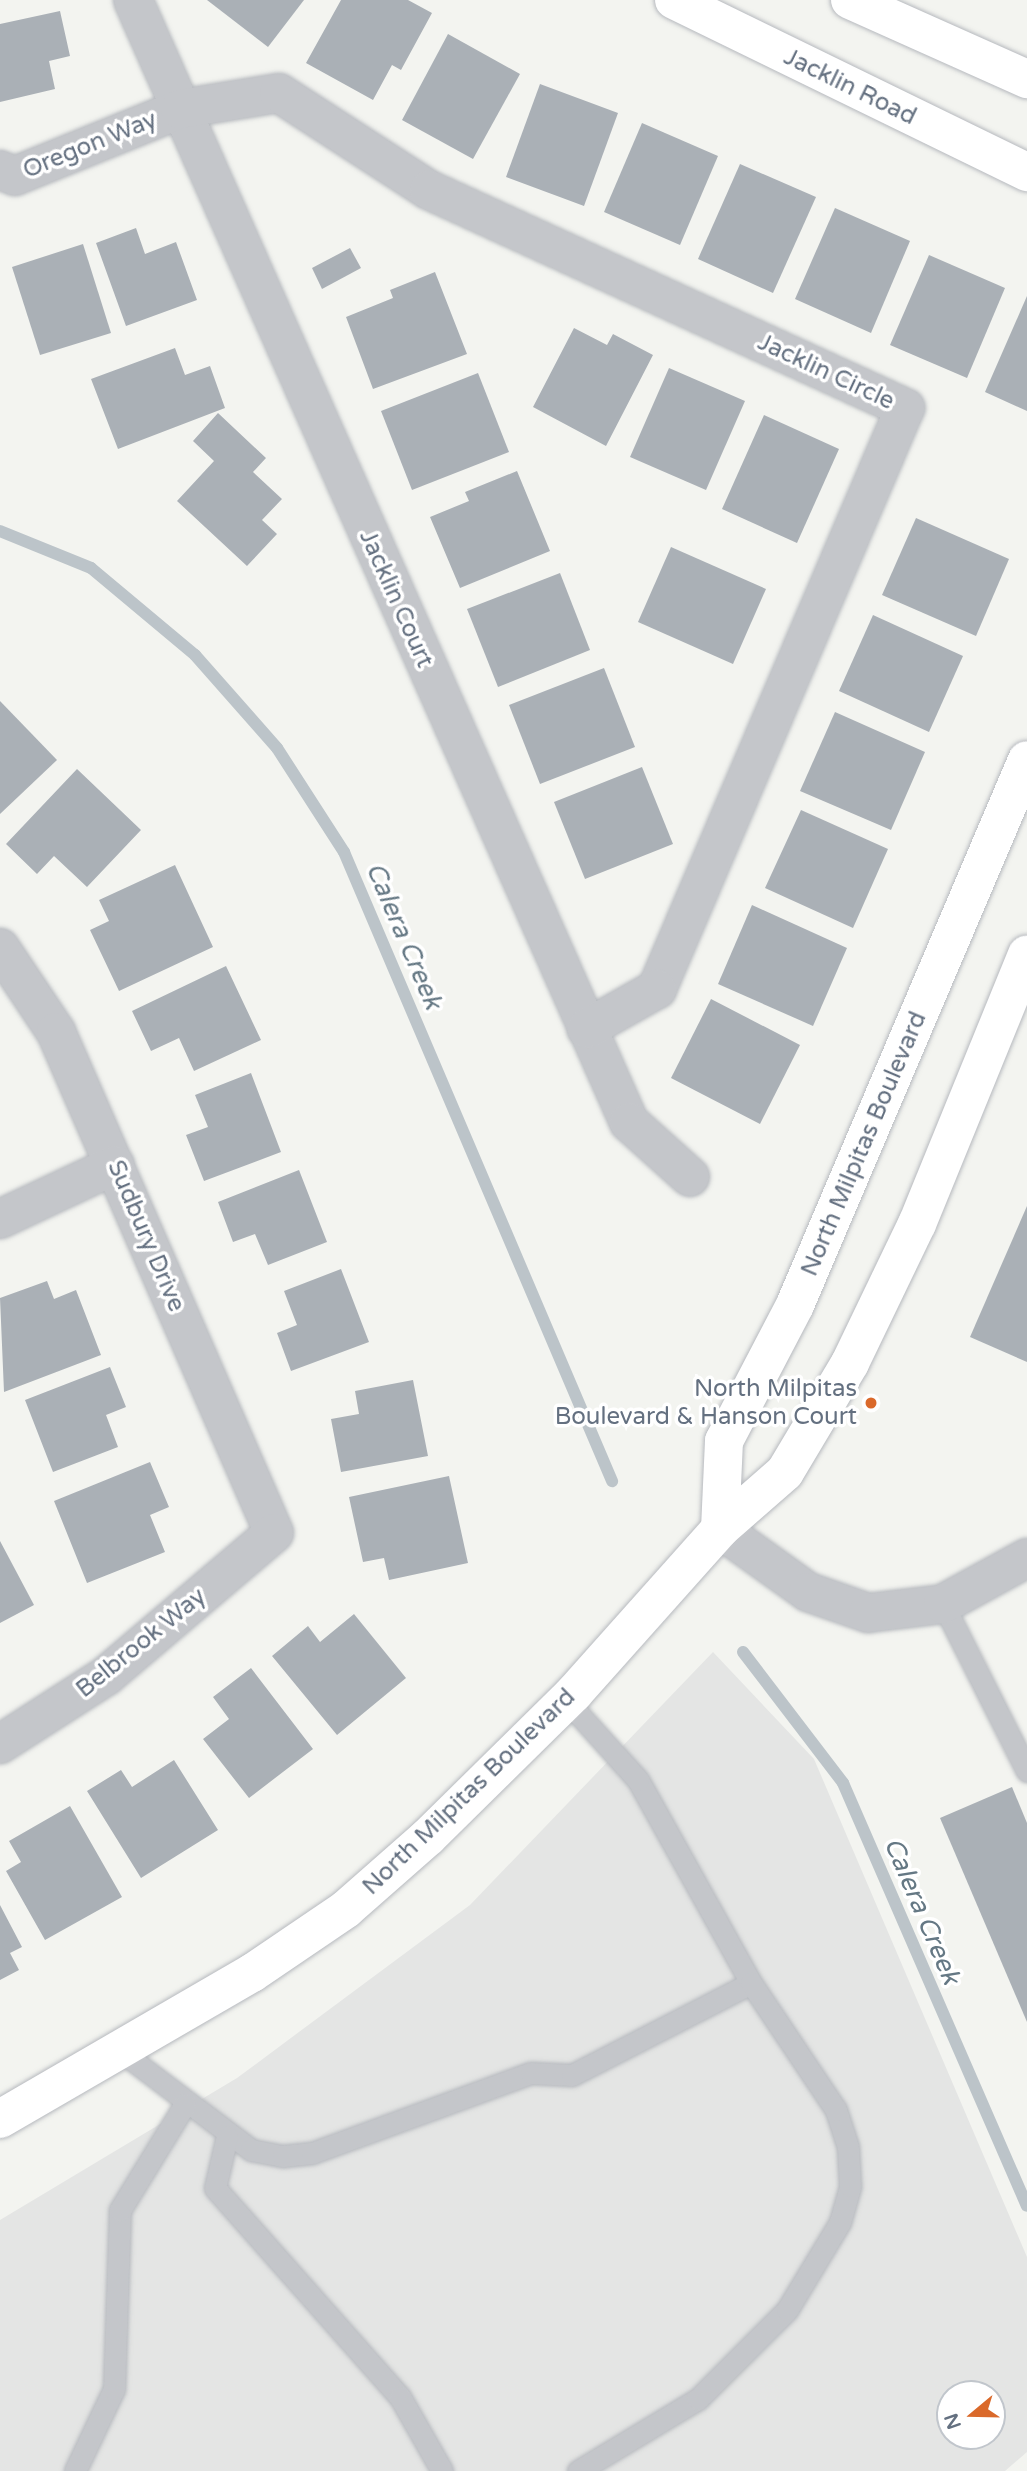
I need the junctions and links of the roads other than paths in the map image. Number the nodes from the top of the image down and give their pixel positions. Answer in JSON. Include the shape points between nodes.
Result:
{"nodes":[{"id":1,"x":133,"y":0,"type":"edge"},
{"id":2,"x":674,"y":0,"type":"edge"},
{"id":3,"x":850,"y":0,"type":"edge"},
{"id":4,"x":1027,"y":79,"type":"edge"},
{"id":5,"x":180,"y":109,"type":"junction"},
{"id":6,"x":0,"y":170,"type":"edge"},
{"id":7,"x":1027,"y":172,"type":"edge"},
{"id":8,"x":1027,"y":760,"type":"edge"},
{"id":9,"x":0,"y":948,"type":"edge"},
{"id":10,"x":1027,"y":956,"type":"edge"},
{"id":11,"x":586,"y":1029,"type":"junction"},
{"id":12,"x":115,"y":1165,"type":"junction"},
{"id":13,"x":690,"y":1177,"type":"dead end"},
{"id":14,"x":0,"y":1219,"type":"edge"},
{"id":15,"x":720,"y":1529,"type":"junction"},
{"id":16,"x":274,"y":1533,"type":"joint"},
{"id":17,"x":1027,"y":1558,"type":"edge"},
{"id":18,"x":943,"y":1604,"type":"junction"},
{"id":19,"x":566,"y":1700,"type":"junction"},
{"id":20,"x":0,"y":1744,"type":"edge"},
{"id":21,"x":1027,"y":1771,"type":"edge"},
{"id":22,"x":751,"y":1983,"type":"junction"},
{"id":23,"x":119,"y":2050,"type":"junction"},
{"id":24,"x":185,"y":2104,"type":"junction"},
{"id":25,"x":0,"y":2119,"type":"edge"},
{"id":26,"x":226,"y":2136,"type":"junction"},
{"id":27,"x":75,"y":2471,"type":"edge"},
{"id":28,"x":442,"y":2471,"type":"edge"},
{"id":29,"x":578,"y":2471,"type":"edge"}],
"edges":[{"from":1,"to":5,"type":"street","name":"Jacklin Court"},
{"from":2,"to":7,"type":"main road","name":"Jacklin Road"},
{"from":3,"to":4,"type":"main road"},
{"from":5,"to":6,"type":"street","name":"Oregon Way","via":[[15,176]]},
{"from":5,"to":11,"type":"street","name":"Jacklin Court"},
{"from":5,"to":11,"type":"street","name":"Jacklin Circle","via":[[279,93],[429,190],[905,408],[657,989]]},
{"from":8,"to":15,"type":"main road","name":"North Milpitas Boulevard","via":[[795,1305],[724,1441]]},
{"from":9,"to":12,"type":"street","name":"Sudbury Drive","via":[[56,1032]]},
{"from":10,"to":15,"type":"main road","name":"North Milpitas Boulevard","via":[[917,1224],[850,1363],[785,1472]]},
{"from":11,"to":13,"type":"street","name":"Jacklin Court","via":[[629,1122]]},
{"from":12,"to":14,"type":"street"},
{"from":12,"to":16,"type":"street","name":"Sudbury Drive"},
{"from":15,"to":18,"type":"street","via":[[808,1592],[868,1613]]},
{"from":15,"to":19,"type":"main road","name":"North Milpitas Boulevard"},
{"from":16,"to":20,"type":"street","name":"Belbrook Way","via":[[106,1676]]},
{"from":17,"to":18,"type":"street"},
{"from":18,"to":21,"type":"lane"},
{"from":19,"to":22,"type":"lane","via":[[638,1780]]},
{"from":19,"to":23,"type":"main road","name":"North Milpitas Boulevard","via":[[428,1837],[346,1909],[252,1973]]},
{"from":22,"to":26,"type":"lane","via":[[572,2075],[531,2073],[330,2149],[283,2156],[251,2150]]},
{"from":22,"to":29,"type":"lane","via":[[836,2110],[848,2147],[850,2186],[840,2222],[787,2310],[698,2399]]},
{"from":23,"to":24,"type":"lane"},
{"from":23,"to":25,"type":"main road","name":"North Milpitas Boulevard"},
{"from":24,"to":26,"type":"lane"},
{"from":24,"to":27,"type":"lane","via":[[120,2210],[114,2389]]},
{"from":26,"to":28,"type":"lane","via":[[215,2188],[400,2397]]}]}
